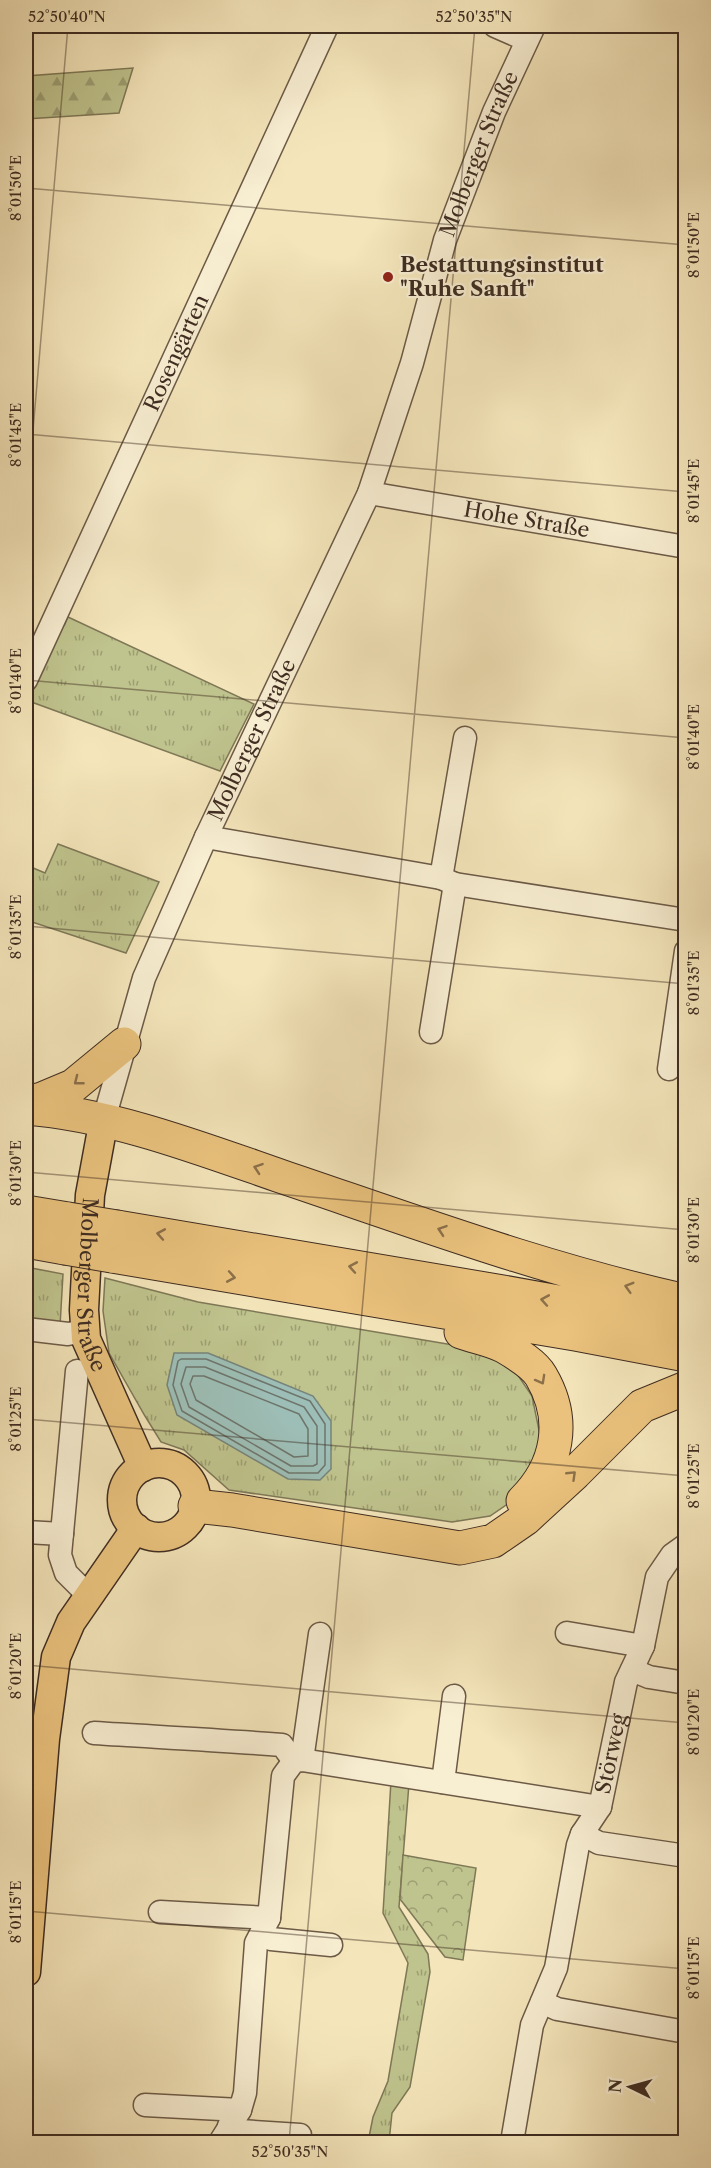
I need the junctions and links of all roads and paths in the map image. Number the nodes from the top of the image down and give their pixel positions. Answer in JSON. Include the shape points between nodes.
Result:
{"nodes":[{"id":1,"x":327,"y":26,"type":"edge"},
{"id":2,"x":495,"y":26,"type":"edge"},
{"id":3,"x":530,"y":33,"type":"edge"},
{"id":4,"x":369,"y":493,"type":"junction"},
{"id":5,"x":686,"y":547,"type":"edge"},
{"id":6,"x":26,"y":680,"type":"edge"},
{"id":7,"x":465,"y":738,"type":"dead end"},
{"id":8,"x":206,"y":837,"type":"junction"},
{"id":9,"x":448,"y":881,"type":"junction"},
{"id":10,"x":686,"y":920,"type":"edge"},
{"id":11,"x":686,"y":951,"type":"edge"},
{"id":12,"x":431,"y":1032,"type":"dead end"},
{"id":13,"x":124,"y":1044,"type":"junction"},
{"id":14,"x":669,"y":1069,"type":"dead end"},
{"id":15,"x":26,"y":1106,"type":"edge"},
{"id":16,"x":104,"y":1119,"type":"junction"},
{"id":17,"x":26,"y":1212,"type":"edge"},
{"id":18,"x":66,"y":1233,"type":"junction"},
{"id":19,"x":26,"y":1242,"type":"edge"},
{"id":20,"x":115,"y":1242,"type":"junction"},
{"id":21,"x":336,"y":1294,"type":"junction"},
{"id":22,"x":686,"y":1301,"type":"edge"},
{"id":23,"x":686,"y":1326,"type":"edge"},
{"id":24,"x":26,"y":1329,"type":"edge"},
{"id":25,"x":86,"y":1331,"type":"junction"},
{"id":26,"x":686,"y":1355,"type":"edge"},
{"id":27,"x":76,"y":1371,"type":"dead end"},
{"id":28,"x":686,"y":1388,"type":"edge"},
{"id":29,"x":142,"y":1467,"type":"junction"},
{"id":30,"x":195,"y":1506,"type":"junction"},
{"id":31,"x":136,"y":1528,"type":"junction"},
{"id":32,"x":26,"y":1532,"type":"edge"},
{"id":33,"x":62,"y":1534,"type":"junction"},
{"id":34,"x":371,"y":1534,"type":"junction"},
{"id":35,"x":686,"y":1545,"type":"edge"},
{"id":36,"x":88,"y":1594,"type":"junction"},
{"id":37,"x":567,"y":1633,"type":"dead end"},
{"id":38,"x":320,"y":1634,"type":"dead end"},
{"id":39,"x":643,"y":1646,"type":"junction"},
{"id":40,"x":632,"y":1670,"type":"junction"},
{"id":41,"x":686,"y":1683,"type":"edge"},
{"id":42,"x":454,"y":1696,"type":"dead end"},
{"id":43,"x":94,"y":1733,"type":"dead end"},
{"id":44,"x":35,"y":1739,"type":"edge"},
{"id":45,"x":298,"y":1761,"type":"junction"},
{"id":46,"x":443,"y":1782,"type":"junction"},
{"id":47,"x":600,"y":1807,"type":"junction"},
{"id":48,"x":582,"y":1834,"type":"junction"},
{"id":49,"x":686,"y":1856,"type":"edge"},
{"id":50,"x":160,"y":1912,"type":"dead end"},
{"id":51,"x":265,"y":1926,"type":"junction"},
{"id":52,"x":331,"y":1945,"type":"dead end"},
{"id":53,"x":26,"y":1972,"type":"edge"},
{"id":54,"x":542,"y":2002,"type":"junction"},
{"id":55,"x":686,"y":2032,"type":"edge"},
{"id":56,"x":145,"y":2105,"type":"dead end"},
{"id":57,"x":230,"y":2126,"type":"edge"},
{"id":58,"x":300,"y":2135,"type":"dead end"},
{"id":59,"x":512,"y":2142,"type":"edge"}],
"edges":[{"from":1,"to":6,"type":"street","name":"Rosengärten"},
{"from":2,"to":3,"type":"street"},
{"from":3,"to":4,"type":"street","name":"Molberger Straße","via":[[494,112],[445,240],[412,363]]},
{"from":4,"to":5,"type":"street","name":"Hohe Straße"},
{"from":4,"to":8,"type":"street","name":"Molberger Straße"},
{"from":7,"to":9,"type":"street"},
{"from":8,"to":9,"type":"street"},
{"from":8,"to":13,"type":"street","name":"Molberger Straße","via":[[144,978]]},
{"from":9,"to":10,"type":"street"},
{"from":9,"to":12,"type":"street"},
{"from":11,"to":14,"type":"street"},
{"from":13,"to":15,"type":"highway","one_way":true,"via":[[73,1086]]},
{"from":13,"to":16,"type":"street","name":"Molberger Straße"},
{"from":15,"to":16,"type":"highway"},
{"from":22,"to":16,"type":"highway","one_way":true,"via":[[499,1249]]},
{"from":16,"to":25,"type":"main road","name":"Molberger Straße","via":[[90,1195]]},
{"from":17,"to":18,"type":"highway"},
{"from":18,"to":19,"type":"highway"},
{"from":18,"to":20,"type":"highway","bridge":true},
{"from":20,"to":21,"type":"highway","one_way":true},
{"from":23,"to":20,"type":"highway","one_way":true,"via":[[503,1292]]},
{"from":21,"to":26,"type":"highway"},
{"from":21,"to":34,"type":"highway","one_way":true,"via":[[502,1345],[540,1375],[556,1412],[549,1465],[536,1488],[505,1519],[486,1528],[440,1537]]},
{"from":24,"to":25,"type":"street","via":[[68,1334]]},
{"from":25,"to":29,"type":"main road","name":"Molberger Straße","via":[[86,1339]]},
{"from":27,"to":33,"type":"street","name":"Molberger Straße"},
{"from":34,"to":28,"type":"highway","one_way":true,"via":[[460,1548],[493,1541],[525,1520],[642,1406]]},
{"from":29,"to":30,"type":"main road","via":[[158,1462],[182,1470],[195,1490]]},
{"from":29,"to":31,"type":"main road","via":[[135,1471],[123,1491],[125,1515]]},
{"from":30,"to":31,"type":"main road","via":[[193,1515],[177,1532],[153,1536]]},
{"from":30,"to":34,"type":"highway"},
{"from":31,"to":36,"type":"main road"},
{"from":32,"to":33,"type":"street"},
{"from":33,"to":36,"type":"street","name":"Molberger Straße","via":[[60,1555],[66,1573]]},
{"from":35,"to":39,"type":"street","name":"Störweg","via":[[672,1555],[657,1577]]},
{"from":36,"to":44,"type":"main road","via":[[56,1657]]},
{"from":37,"to":39,"type":"street"},
{"from":38,"to":45,"type":"street"},
{"from":39,"to":40,"type":"street","name":"Störweg"},
{"from":40,"to":41,"type":"street","via":[[648,1677]]},
{"from":40,"to":47,"type":"street","name":"Störweg","via":[[626,1682]]},
{"from":42,"to":46,"type":"street"},
{"from":43,"to":45,"type":"street","via":[[282,1746]]},
{"from":44,"to":53,"type":"main road"},
{"from":45,"to":46,"type":"street"},
{"from":45,"to":51,"type":"street","via":[[283,1776]]},
{"from":46,"to":47,"type":"street"},
{"from":47,"to":48,"type":"street","name":"Störweg"},
{"from":48,"to":49,"type":"street","via":[[599,1843]]},
{"from":48,"to":54,"type":"street","name":"Störweg","via":[[556,1968]]},
{"from":50,"to":51,"type":"street"},
{"from":51,"to":52,"type":"street","via":[[271,1939]]},
{"from":51,"to":57,"type":"street","via":[[256,1943],[245,2093]]},
{"from":54,"to":55,"type":"street","via":[[556,2009]]},
{"from":54,"to":59,"type":"street","name":"Störweg","via":[[532,2025]]},
{"from":56,"to":57,"type":"street"},
{"from":57,"to":58,"type":"street","via":[[240,2131]]}]}
